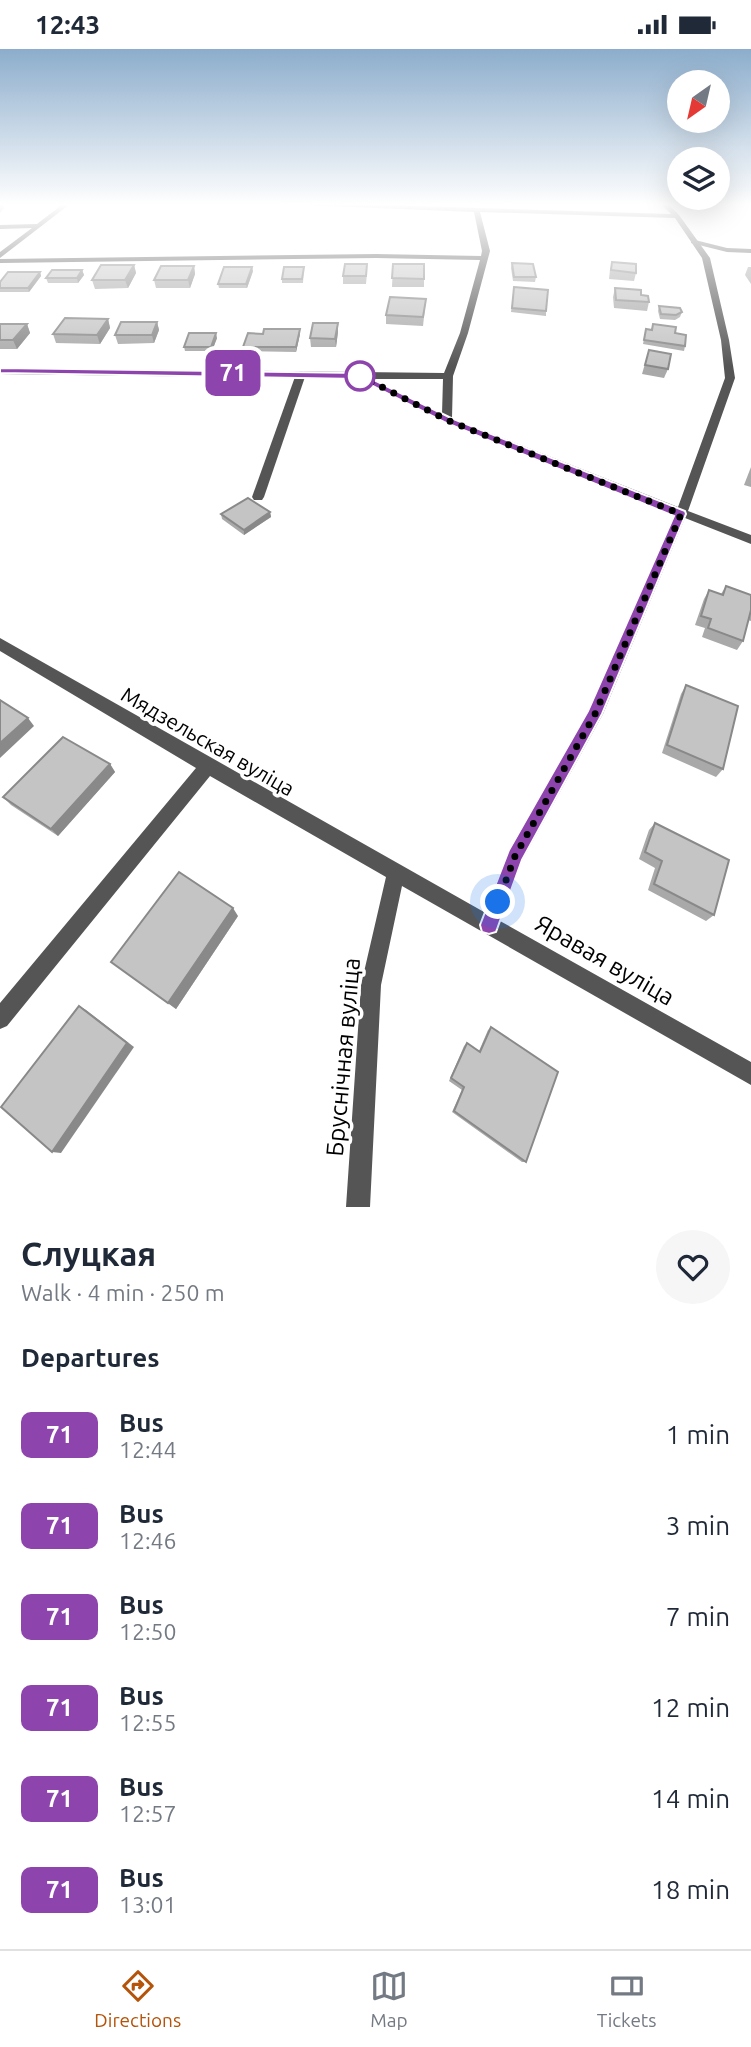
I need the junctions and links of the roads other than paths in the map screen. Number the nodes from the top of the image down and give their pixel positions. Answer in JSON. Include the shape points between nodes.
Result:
{"nodes":[{"id":1,"x":484,"y":258,"type":"edge"},
{"id":2,"x":706,"y":258,"type":"edge"},
{"id":3,"x":0,"y":371,"type":"edge"},
{"id":4,"x":301,"y":374,"type":"junction"},
{"id":5,"x":360,"y":376,"type":"junction"},
{"id":6,"x":448,"y":376,"type":"junction"},
{"id":7,"x":447,"y":420,"type":"junction"},
{"id":8,"x":258,"y":497,"type":"dead end"},
{"id":9,"x":681,"y":514,"type":"junction"},
{"id":10,"x":751,"y":540,"type":"edge"},
{"id":11,"x":0,"y":644,"type":"edge"},
{"id":12,"x":208,"y":766,"type":"junction"},
{"id":13,"x":396,"y":872,"type":"junction"},
{"id":14,"x":489,"y":925,"type":"junction"},
{"id":15,"x":0,"y":1019,"type":"edge"},
{"id":16,"x":751,"y":1074,"type":"edge"},
{"id":17,"x":358,"y":1207,"type":"edge"}],
"edges":[{"from":1,"to":6,"type":"street"},
{"from":2,"to":9,"type":"street","via":[[730,378]]},
{"from":3,"to":4,"type":"street"},
{"from":4,"to":5,"type":"street"},
{"from":4,"to":8,"type":"street"},
{"from":5,"to":6,"type":"street"},
{"from":5,"to":7,"type":"street"},
{"from":6,"to":7,"type":"street"},
{"from":7,"to":9,"type":"street"},
{"from":9,"to":10,"type":"street"},
{"from":9,"to":14,"type":"street","via":[[595,714],[515,856]]},
{"from":11,"to":12,"type":"street","name":"Мядзельская вуліца"},
{"from":12,"to":13,"type":"street","name":"Мядзельская вуліца"},
{"from":12,"to":15,"type":"street"},
{"from":13,"to":14,"type":"street","name":"Яравая вуліца"},
{"from":13,"to":17,"type":"street","name":"Бруснічная вуліца","via":[[371,985]]},
{"from":14,"to":16,"type":"street","name":"Яравая вуліца"}]}
